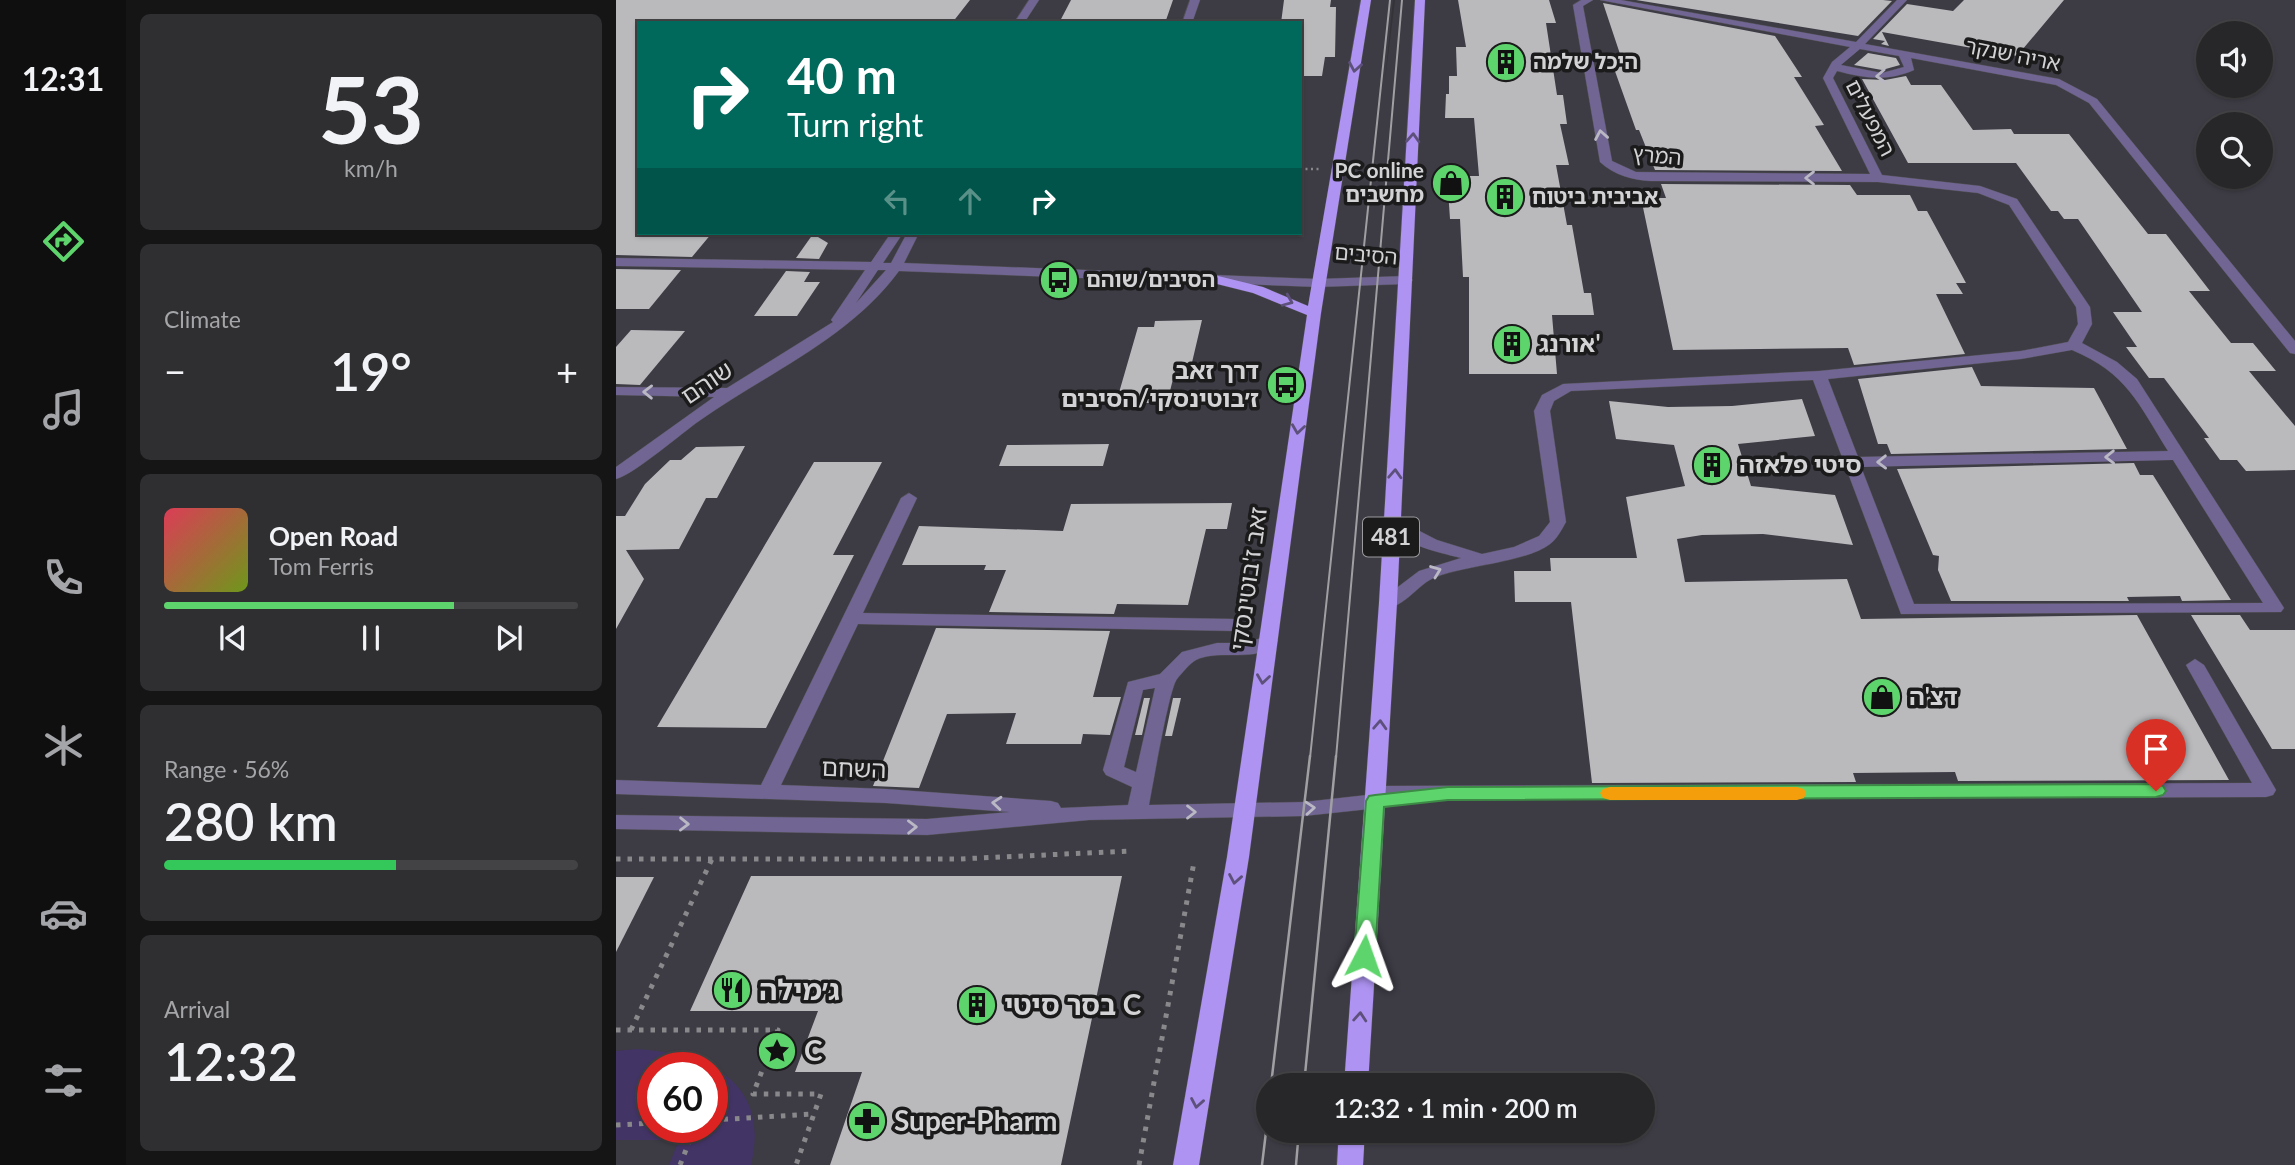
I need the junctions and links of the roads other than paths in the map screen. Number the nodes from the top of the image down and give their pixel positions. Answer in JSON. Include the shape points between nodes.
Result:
{"nodes":[{"id":1,"x":1034,"y":0,"type":"edge"},
{"id":2,"x":1195,"y":0,"type":"edge"},
{"id":3,"x":1366,"y":0,"type":"edge"},
{"id":4,"x":1420,"y":0,"type":"edge"},
{"id":5,"x":1588,"y":0,"type":"edge"},
{"id":6,"x":1605,"y":0,"type":"edge"},
{"id":7,"x":1902,"y":0,"type":"edge"},
{"id":8,"x":1020,"y":21,"type":"edge"},
{"id":9,"x":1188,"y":21,"type":"edge"},
{"id":10,"x":1859,"y":46,"type":"junction"},
{"id":11,"x":1902,"y":53,"type":"junction"},
{"id":12,"x":1835,"y":67,"type":"junction"},
{"id":13,"x":1878,"y":178,"type":"junction"},
{"id":14,"x":896,"y":235,"type":"edge"},
{"id":15,"x":912,"y":235,"type":"edge"},
{"id":16,"x":616,"y":262,"type":"edge"},
{"id":17,"x":873,"y":266,"type":"junction"},
{"id":18,"x":895,"y":267,"type":"junction"},
{"id":19,"x":973,"y":268,"type":"junction"},
{"id":20,"x":1319,"y":277,"type":"junction"},
{"id":21,"x":1214,"y":279,"type":"junction"},
{"id":22,"x":1406,"y":280,"type":"junction"},
{"id":23,"x":1314,"y":313,"type":"junction"},
{"id":24,"x":828,"y":335,"type":"junction"},
{"id":25,"x":2073,"y":345,"type":"junction"},
{"id":26,"x":2295,"y":350,"type":"edge"},
{"id":27,"x":1819,"y":375,"type":"junction"},
{"id":28,"x":616,"y":391,"type":"edge"},
{"id":29,"x":730,"y":393,"type":"junction"},
{"id":30,"x":2178,"y":455,"type":"junction"},
{"id":31,"x":1852,"y":463,"type":"junction"},
{"id":32,"x":616,"y":474,"type":"edge"},
{"id":33,"x":909,"y":498,"type":"dead end"},
{"id":34,"x":1392,"y":524,"type":"junction"},
{"id":35,"x":1491,"y":557,"type":"junction"},
{"id":36,"x":1388,"y":603,"type":"junction"},
{"id":37,"x":852,"y":618,"type":"junction"},
{"id":38,"x":1235,"y":625,"type":"dead end"},
{"id":39,"x":1269,"y":641,"type":"junction"},
{"id":40,"x":2195,"y":665,"type":"dead end"},
{"id":41,"x":1166,"y":679,"type":"junction"},
{"id":42,"x":1142,"y":783,"type":"junction"},
{"id":43,"x":617,"y":788,"type":"edge"},
{"id":44,"x":768,"y":792,"type":"junction"},
{"id":45,"x":1376,"y":797,"type":"junction"},
{"id":46,"x":1245,"y":811,"type":"junction"},
{"id":47,"x":1138,"y":812,"type":"junction"},
{"id":48,"x":1089,"y":813,"type":"junction"},
{"id":49,"x":616,"y":822,"type":"edge"},
{"id":50,"x":1357,"y":1073,"type":"edge"},
{"id":51,"x":1351,"y":1143,"type":"edge"},
{"id":52,"x":1186,"y":1165,"type":"edge"},
{"id":53,"x":1350,"y":1165,"type":"edge"}],
"edges":[{"from":1,"to":8,"type":"street"},
{"from":2,"to":9,"type":"street"},
{"from":3,"to":20,"type":"main road","name":"זאב ז'בוטינסקי","one_way":true},
{"from":22,"to":4,"type":"main road","number":"481","one_way":true},
{"from":13,"to":5,"type":"street","name":"המרץ","one_way":true,"via":[[1668,178],[1617,172],[1606,162],[1578,5]]},
{"from":6,"to":10,"type":"street","name":"אריה שנקר"},
{"from":7,"to":10,"type":"street","name":"המפעלים"},
{"from":10,"to":11,"type":"street","name":"אריה שנקר"},
{"from":10,"to":12,"type":"street","name":"המפעלים"},
{"from":11,"to":12,"type":"street","one_way":true,"via":[[1910,68],[1898,75],[1868,76]]},
{"from":11,"to":26,"type":"street","name":"אריה שנקר","via":[[2059,82],[2094,101]]},
{"from":12,"to":13,"type":"street","name":"המפעלים","via":[[1828,78]]},
{"from":13,"to":25,"type":"street","via":[[1980,190],[2013,202],[2083,306],[2084,330]]},
{"from":14,"to":17,"type":"street","name":"שוהם"},
{"from":15,"to":18,"type":"street","name":"שוהם"},
{"from":16,"to":17,"type":"street","name":"הסיבים"},
{"from":17,"to":18,"type":"street","name":"הסיבים"},
{"from":17,"to":24,"type":"street","name":"שוהם"},
{"from":18,"to":19,"type":"street","name":"הסיבים"},
{"from":18,"to":24,"type":"street","name":"שוהם","via":[[876,293]]},
{"from":19,"to":20,"type":"street","name":"הסיבים","via":[[1119,266]]},
{"from":19,"to":21,"type":"street","name":"הסיבים"},
{"from":20,"to":21,"type":"street","name":"הסיבים"},
{"from":20,"to":22,"type":"street","name":"הסיבים"},
{"from":20,"to":23,"type":"main road","name":"זאב ז'בוטינסקי"},
{"from":21,"to":23,"type":"main road","one_way":true,"via":[[1258,290]]},
{"from":34,"to":22,"type":"main road","number":"481","one_way":true},
{"from":23,"to":39,"type":"main road","name":"זאב ז'בוטינסקי","one_way":true},
{"from":24,"to":29,"type":"street","name":"שוהם"},
{"from":25,"to":27,"type":"street","via":[[2021,355]]},
{"from":25,"to":30,"type":"street","via":[[2119,368]]},
{"from":27,"to":31,"type":"street"},
{"from":27,"to":35,"type":"street","via":[[1568,387],[1547,398],[1542,411],[1558,523],[1545,540]]},
{"from":29,"to":28,"type":"street","one_way":true},
{"from":29,"to":32,"type":"street","name":"שוהם"},
{"from":30,"to":31,"type":"street","one_way":true},
{"from":30,"to":31,"type":"street","via":[[2275,608],[1908,610]]},
{"from":33,"to":37,"type":"street"},
{"from":34,"to":35,"type":"street","via":[[1440,548]]},
{"from":34,"to":36,"type":"main road","number":"481"},
{"from":36,"to":35,"type":"street","one_way":true,"via":[[1425,575]]},
{"from":45,"to":36,"type":"main road","number":"481","one_way":true},
{"from":37,"to":38,"type":"street"},
{"from":37,"to":44,"type":"street"},
{"from":39,"to":41,"type":"street","via":[[1249,649],[1217,649],[1189,656]]},
{"from":39,"to":46,"type":"main road","name":"זאב ז'בוטינסקי","one_way":true},
{"from":40,"to":45,"type":"street","name":"השחם","via":[[2266,790]]},
{"from":41,"to":42,"type":"street"},
{"from":41,"to":42,"type":"street","via":[[1135,686],[1113,770]]},
{"from":42,"to":47,"type":"street"},
{"from":43,"to":44,"type":"street","name":"השחם"},
{"from":48,"to":44,"type":"street","name":"השחם","one_way":true,"via":[[953,799]]},
{"from":46,"to":45,"type":"street","name":"השחם","one_way":true,"via":[[1304,809]]},
{"from":50,"to":45,"type":"main road","number":"481","one_way":true},
{"from":47,"to":46,"type":"street","name":"השחם","one_way":true},
{"from":46,"to":52,"type":"main road","name":"זאב ז'בוטינסקי","one_way":true},
{"from":47,"to":48,"type":"street","name":"השחם"},
{"from":49,"to":48,"type":"street","name":"השחם","one_way":true,"via":[[928,827]]},
{"from":51,"to":53,"type":"main road"}]}
